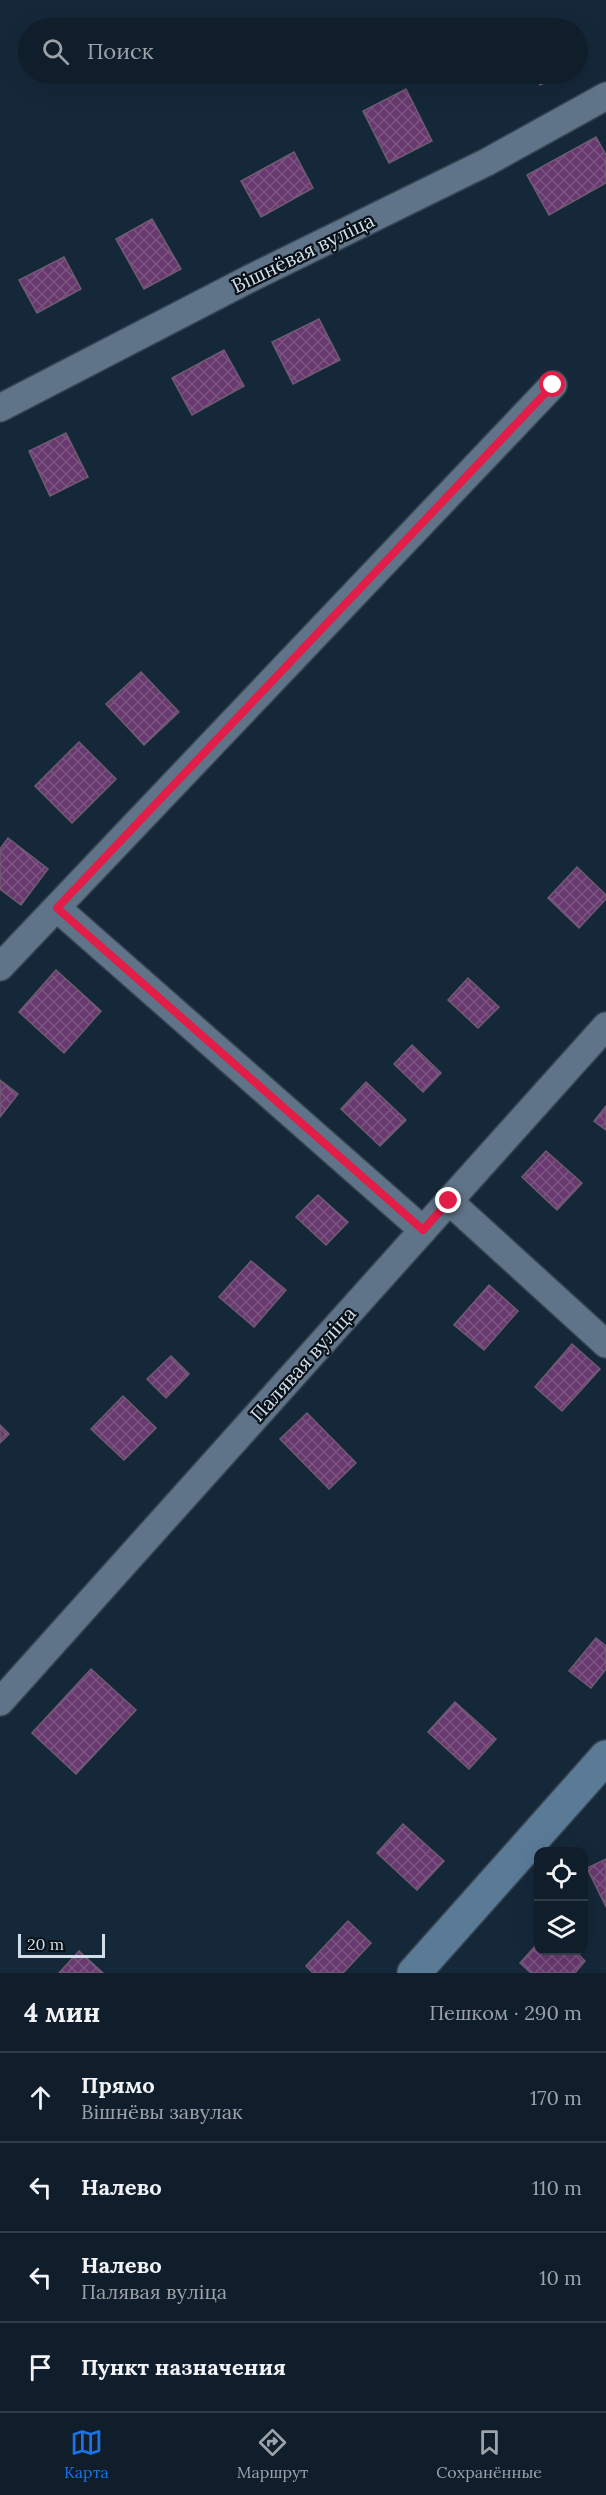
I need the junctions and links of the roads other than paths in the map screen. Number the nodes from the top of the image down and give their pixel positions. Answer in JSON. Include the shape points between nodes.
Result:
{"nodes":[{"id":1,"x":606,"y":96,"type":"edge"},
{"id":2,"x":553,"y":385,"type":"dead end"},
{"id":3,"x":0,"y":408,"type":"edge"},
{"id":4,"x":57,"y":908,"type":"junction"},
{"id":5,"x":0,"y":967,"type":"edge"},
{"id":6,"x":606,"y":1026,"type":"edge"},
{"id":7,"x":449,"y":1201,"type":"junction"},
{"id":8,"x":423,"y":1230,"type":"junction"},
{"id":9,"x":606,"y":1344,"type":"edge"},
{"id":10,"x":0,"y":1702,"type":"edge"},
{"id":11,"x":606,"y":1757,"type":"edge"},
{"id":12,"x":414,"y":1973,"type":"edge"}],
"edges":[{"from":1,"to":3,"type":"street","name":"Вішнёвая вуліца","via":[[487,162]]},
{"from":2,"to":4,"type":"street"},
{"from":4,"to":5,"type":"street"},
{"from":4,"to":8,"type":"street"},
{"from":6,"to":7,"type":"street","name":"Палявая вуліца"},
{"from":7,"to":8,"type":"street","name":"Палявая вуліца"},
{"from":7,"to":9,"type":"street"},
{"from":8,"to":10,"type":"street","name":"Палявая вуліца"},
{"from":11,"to":12,"type":"main road"}]}
